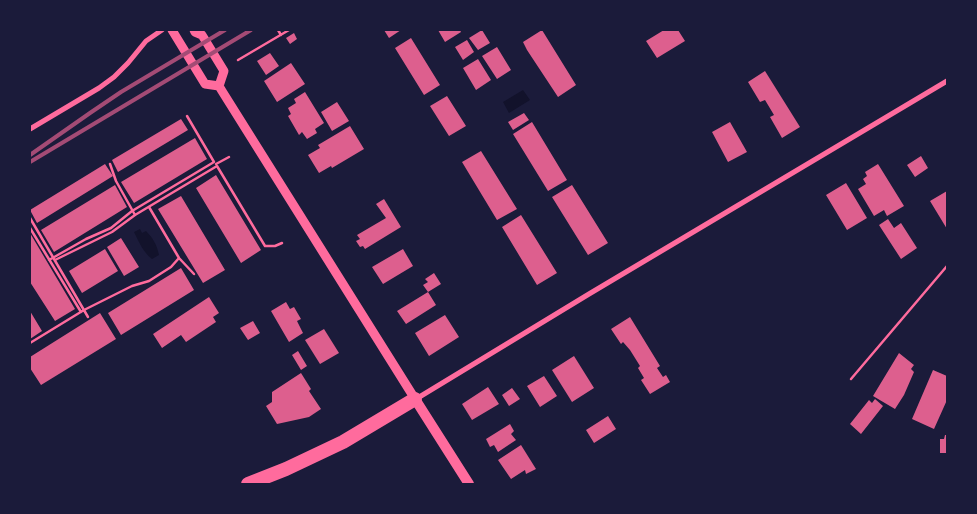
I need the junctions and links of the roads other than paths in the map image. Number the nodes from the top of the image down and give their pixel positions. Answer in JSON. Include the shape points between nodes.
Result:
{"nodes":[{"id":1,"x":162,"y":30,"type":"edge"},
{"id":2,"x":172,"y":30,"type":"edge"},
{"id":3,"x":194,"y":30,"type":"edge"},
{"id":4,"x":947,"y":81,"type":"edge"},
{"id":5,"x":219,"y":86,"type":"junction"},
{"id":6,"x":30,"y":129,"type":"edge"},
{"id":7,"x":415,"y":399,"type":"junction"},
{"id":8,"x":248,"y":484,"type":"edge"},
{"id":9,"x":469,"y":484,"type":"edge"}],
"edges":[{"from":1,"to":6,"type":"street","via":[[146,41],[114,77]]},
{"from":2,"to":5,"type":"street","via":[[205,84]]},
{"from":3,"to":5,"type":"street","via":[[202,35],[224,71]]},
{"from":4,"to":7,"type":"street"},
{"from":5,"to":7,"type":"street"},
{"from":7,"to":8,"type":"highway","via":[[343,442]]},
{"from":7,"to":9,"type":"main road"}]}
